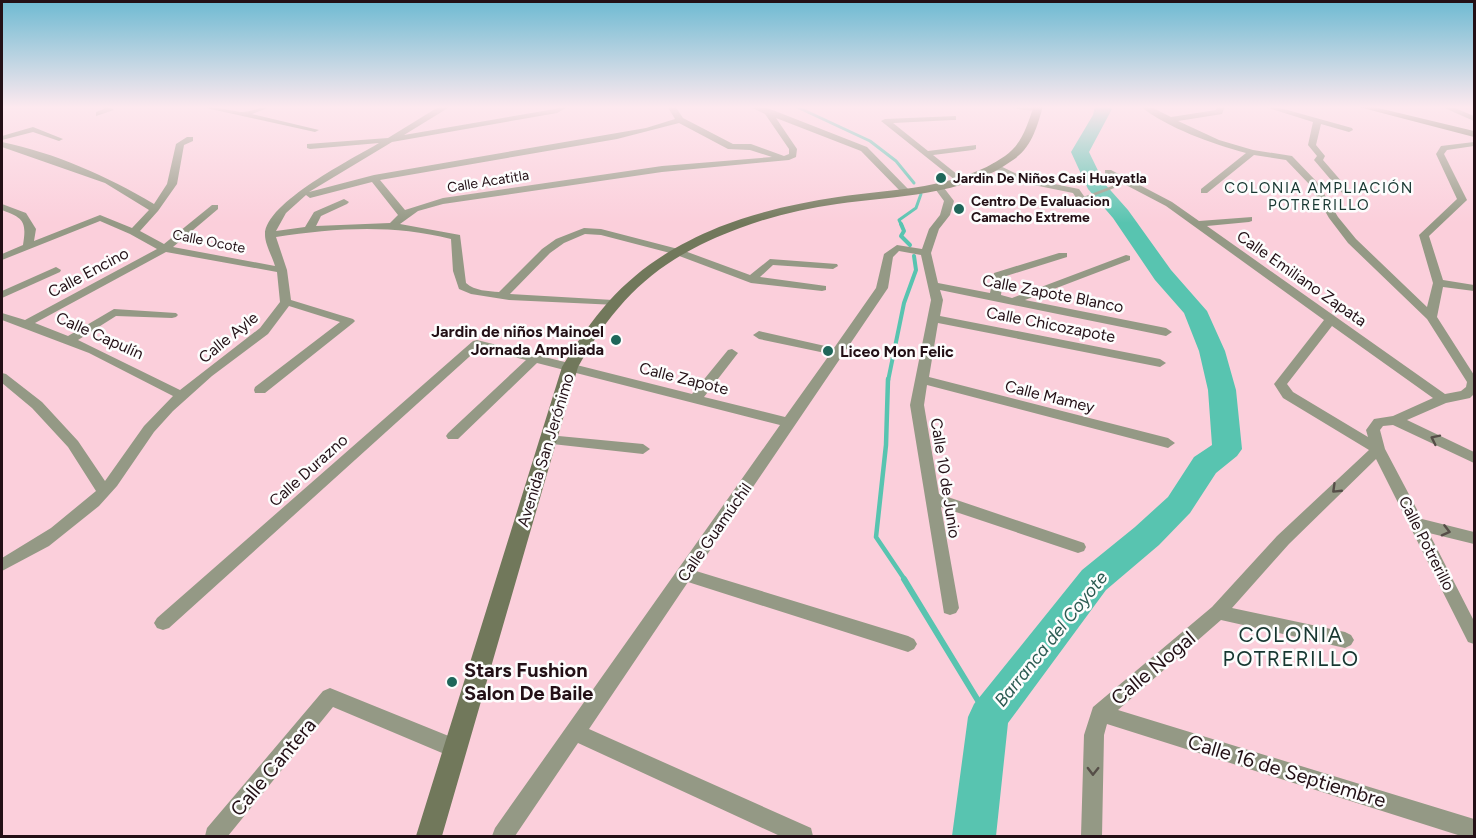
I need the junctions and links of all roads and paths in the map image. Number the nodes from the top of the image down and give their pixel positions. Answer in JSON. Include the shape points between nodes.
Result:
{"nodes":[{"id":1,"x":6,"y":145,"type":"edge"},
{"id":2,"x":180,"y":145,"type":"edge"},
{"id":3,"x":322,"y":145,"type":"edge"},
{"id":4,"x":384,"y":145,"type":"edge"},
{"id":5,"x":569,"y":145,"type":"edge"},
{"id":6,"x":728,"y":145,"type":"edge"},
{"id":7,"x":790,"y":145,"type":"edge"},
{"id":8,"x":854,"y":145,"type":"edge"},
{"id":9,"x":915,"y":145,"type":"edge"},
{"id":10,"x":1023,"y":145,"type":"edge"},
{"id":11,"x":1227,"y":145,"type":"edge"},
{"id":12,"x":1312,"y":145,"type":"edge"},
{"id":13,"x":1463,"y":145,"type":"edge"},
{"id":14,"x":310,"y":146,"type":"dead end"},
{"id":15,"x":973,"y":147,"type":"dead end"},
{"id":16,"x":1252,"y":152,"type":"junction"},
{"id":17,"x":926,"y":154,"type":"junction"},
{"id":18,"x":786,"y":158,"type":"junction"},
{"id":19,"x":994,"y":166,"type":"junction"},
{"id":20,"x":1108,"y":172,"type":"dead end"},
{"id":21,"x":374,"y":178,"type":"junction"},
{"id":22,"x":960,"y":181,"type":"junction"},
{"id":23,"x":1125,"y":183,"type":"junction"},
{"id":24,"x":938,"y":186,"type":"junction"},
{"id":25,"x":905,"y":190,"type":"junction"},
{"id":26,"x":1204,"y":190,"type":"dead end"},
{"id":27,"x":1346,"y":192,"type":"dead end"},
{"id":28,"x":1081,"y":196,"type":"joint"},
{"id":29,"x":292,"y":201,"type":"junction"},
{"id":30,"x":344,"y":202,"type":"dead end"},
{"id":31,"x":2,"y":207,"type":"edge"},
{"id":32,"x":214,"y":207,"type":"dead end"},
{"id":33,"x":155,"y":209,"type":"junction"},
{"id":34,"x":403,"y":214,"type":"junction"},
{"id":35,"x":1249,"y":219,"type":"dead end"},
{"id":36,"x":1198,"y":224,"type":"junction"},
{"id":37,"x":393,"y":226,"type":"junction"},
{"id":38,"x":309,"y":229,"type":"junction"},
{"id":39,"x":134,"y":232,"type":"junction"},
{"id":40,"x":270,"y":235,"type":"junction"},
{"id":41,"x":28,"y":246,"type":"junction"},
{"id":42,"x":165,"y":249,"type":"junction"},
{"id":43,"x":678,"y":252,"type":"junction"},
{"id":44,"x":926,"y":253,"type":"junction"},
{"id":45,"x":1063,"y":255,"type":"dead end"},
{"id":46,"x":2,"y":257,"type":"edge"},
{"id":47,"x":1126,"y":258,"type":"dead end"},
{"id":48,"x":833,"y":266,"type":"dead end"},
{"id":49,"x":56,"y":270,"type":"dead end"},
{"id":50,"x":282,"y":270,"type":"junction"},
{"id":51,"x":751,"y":280,"type":"junction"},
{"id":52,"x":1438,"y":283,"type":"junction"},
{"id":53,"x":933,"y":285,"type":"junction"},
{"id":54,"x":822,"y":288,"type":"dead end"},
{"id":55,"x":1474,"y":288,"type":"edge"},
{"id":56,"x":2,"y":295,"type":"edge"},
{"id":57,"x":502,"y":296,"type":"junction"},
{"id":58,"x":995,"y":298,"type":"junction"},
{"id":59,"x":1013,"y":301,"type":"junction"},
{"id":60,"x":286,"y":302,"type":"junction"},
{"id":61,"x":613,"y":303,"type":"junction"},
{"id":62,"x":172,"y":315,"type":"dead end"},
{"id":63,"x":2,"y":316,"type":"edge"},
{"id":64,"x":1431,"y":317,"type":"junction"},
{"id":65,"x":935,"y":319,"type":"junction"},
{"id":66,"x":1331,"y":319,"type":"junction"},
{"id":67,"x":27,"y":323,"type":"junction"},
{"id":68,"x":1166,"y":332,"type":"dead end"},
{"id":69,"x":759,"y":334,"type":"dead end"},
{"id":70,"x":69,"y":340,"type":"junction"},
{"id":71,"x":477,"y":344,"type":"joint"},
{"id":72,"x":838,"y":352,"type":"junction"},
{"id":73,"x":732,"y":353,"type":"dead end"},
{"id":74,"x":535,"y":358,"type":"junction"},
{"id":75,"x":1160,"y":363,"type":"dead end"},
{"id":76,"x":570,"y":367,"type":"junction"},
{"id":77,"x":2,"y":377,"type":"edge"},
{"id":78,"x":924,"y":380,"type":"junction"},
{"id":79,"x":260,"y":390,"type":"dead end"},
{"id":80,"x":180,"y":395,"type":"junction"},
{"id":81,"x":696,"y":398,"type":"junction"},
{"id":82,"x":1443,"y":399,"type":"junction"},
{"id":83,"x":1395,"y":420,"type":"junction"},
{"id":84,"x":790,"y":423,"type":"junction"},
{"id":85,"x":453,"y":436,"type":"dead end"},
{"id":86,"x":548,"y":440,"type":"junction"},
{"id":87,"x":1168,"y":443,"type":"dead end"},
{"id":88,"x":643,"y":449,"type":"dead end"},
{"id":89,"x":1378,"y":449,"type":"junction"},
{"id":90,"x":1474,"y":458,"type":"edge"},
{"id":91,"x":104,"y":492,"type":"junction"},
{"id":92,"x":933,"y":498,"type":"junction"},
{"id":93,"x":1417,"y":524,"type":"junction"},
{"id":94,"x":1474,"y":538,"type":"edge"},
{"id":95,"x":1078,"y":547,"type":"dead end"},
{"id":96,"x":2,"y":552,"type":"edge"},
{"id":97,"x":20,"y":555,"type":"junction"},
{"id":98,"x":2,"y":565,"type":"edge"},
{"id":99,"x":684,"y":574,"type":"junction"},
{"id":100,"x":950,"y":608,"type":"dead end"},
{"id":101,"x":1218,"y":612,"type":"junction"},
{"id":102,"x":164,"y":623,"type":"dead end"},
{"id":103,"x":1474,"y":637,"type":"edge"},
{"id":104,"x":1345,"y":640,"type":"dead end"},
{"id":105,"x":908,"y":644,"type":"dead end"},
{"id":106,"x":1100,"y":713,"type":"junction"},
{"id":107,"x":577,"y":733,"type":"junction"},
{"id":108,"x":454,"y":748,"type":"junction"},
{"id":109,"x":1474,"y":830,"type":"edge"},
{"id":110,"x":215,"y":837,"type":"edge"},
{"id":111,"x":429,"y":837,"type":"edge"},
{"id":112,"x":503,"y":837,"type":"edge"},
{"id":113,"x":803,"y":837,"type":"edge"},
{"id":114,"x":1091,"y":837,"type":"edge"}],
"edges":[{"from":1,"to":33,"type":"street","via":[[108,181]]},
{"from":2,"to":33,"type":"street","via":[[172,184]]},
{"from":3,"to":14,"type":"street"},
{"from":4,"to":29,"type":"street"},
{"from":5,"to":21,"type":"street"},
{"from":6,"to":18,"type":"street","via":[[751,147]]},
{"from":7,"to":18,"type":"street","via":[[793,155]]},
{"from":8,"to":25,"type":"street","via":[[864,149]]},
{"from":9,"to":17,"type":"street"},
{"from":10,"to":19,"type":"main road","name":"Avenida San Jerónimo"},
{"from":11,"to":16,"type":"street"},
{"from":12,"to":27,"type":"street","via":[[1321,156],[1318,160]]},
{"from":13,"to":52,"type":"street","via":[[1444,147],[1440,153],[1462,200],[1424,235]]},
{"from":15,"to":17,"type":"street"},
{"from":16,"to":26,"type":"street"},
{"from":16,"to":64,"type":"street","via":[[1289,158],[1314,184],[1352,241]]},
{"from":17,"to":22,"type":"street"},
{"from":18,"to":34,"type":"street","name":"Calle Acatitla","via":[[662,169],[443,201]]},
{"from":19,"to":22,"type":"main road","name":"Avenida San Jerónimo"},
{"from":19,"to":28,"type":"street","via":[[1022,180]]},
{"from":20,"to":23,"type":"street","name":"Calle Emiliano Zapata"},
{"from":21,"to":29,"type":"street"},
{"from":21,"to":34,"type":"street"},
{"from":22,"to":24,"type":"main road","name":"Avenida San Jerónimo"},
{"from":23,"to":28,"type":"street"},
{"from":23,"to":36,"type":"street","name":"Calle Emiliano Zapata","via":[[1169,204]]},
{"from":24,"to":25,"type":"main road","name":"Avenida San Jerónimo"},
{"from":24,"to":44,"type":"street","via":[[949,201]]},
{"from":25,"to":43,"type":"main road","name":"Avenida San Jerónimo","via":[[811,205],[746,222]]},
{"from":29,"to":40,"type":"street","via":[[272,226]]},
{"from":30,"to":38,"type":"street","via":[[317,214]]},
{"from":31,"to":41,"type":"street","via":[[23,215],[32,229]]},
{"from":32,"to":42,"type":"street","name":"Calle Encino"},
{"from":33,"to":39,"type":"street"},
{"from":34,"to":37,"type":"street"},
{"from":35,"to":36,"type":"street"},
{"from":36,"to":66,"type":"street","name":"Calle Emiliano Zapata"},
{"from":37,"to":38,"type":"street","via":[[354,224]]},
{"from":37,"to":57,"type":"street","via":[[456,237],[461,284],[466,290]]},
{"from":38,"to":40,"type":"street"},
{"from":39,"to":41,"type":"street","name":"Calle Ocote","via":[[100,218]]},
{"from":39,"to":42,"type":"street","name":"Calle Ocote"},
{"from":40,"to":50,"type":"street"},
{"from":41,"to":46,"type":"street","name":"Calle Ocote"},
{"from":42,"to":50,"type":"street","name":"Calle Ocote"},
{"from":42,"to":67,"type":"street","name":"Calle Encino"},
{"from":43,"to":51,"type":"street"},
{"from":43,"to":57,"type":"street","via":[[584,231],[546,251]]},
{"from":43,"to":61,"type":"main road","name":"Avenida San Jerónimo"},
{"from":44,"to":53,"type":"street","name":"Calle 10 de Junio"},
{"from":44,"to":72,"type":"street","name":"Calle Guamúchil","via":[[897,248],[888,256],[882,288]]},
{"from":45,"to":58,"type":"street","via":[[998,275]]},
{"from":47,"to":59,"type":"street"},
{"from":48,"to":51,"type":"street","via":[[770,262]]},
{"from":49,"to":56,"type":"street"},
{"from":50,"to":60,"type":"street"},
{"from":51,"to":54,"type":"street"},
{"from":52,"to":55,"type":"street"},
{"from":52,"to":64,"type":"street"},
{"from":53,"to":58,"type":"street","name":"Calle Zapote Blanco"},
{"from":53,"to":65,"type":"street","name":"Calle 10 de Junio","via":[[937,300]]},
{"from":57,"to":61,"type":"street"},
{"from":58,"to":59,"type":"street","name":"Calle Zapote Blanco"},
{"from":59,"to":68,"type":"street","name":"Calle Zapote Blanco"},
{"from":60,"to":79,"type":"street","via":[[349,321]]},
{"from":60,"to":80,"type":"street","name":"Calle Ayle","via":[[264,330]]},
{"from":61,"to":76,"type":"main road","name":"Avenida San Jerónimo"},
{"from":62,"to":70,"type":"street","via":[[114,312]]},
{"from":63,"to":67,"type":"street","name":"Calle Capulín"},
{"from":64,"to":82,"type":"street","via":[[1473,381],[1472,389],[1465,395]]},
{"from":65,"to":75,"type":"street","name":"Calle Chicozapote"},
{"from":65,"to":78,"type":"street","name":"Calle 10 de Junio"},
{"from":66,"to":82,"type":"street","name":"Calle Emiliano Zapata"},
{"from":66,"to":89,"type":"street","via":[[1280,384],[1288,394]]},
{"from":67,"to":70,"type":"street","name":"Calle Capulín"},
{"from":69,"to":72,"type":"street"},
{"from":70,"to":80,"type":"street","name":"Calle Capulín"},
{"from":71,"to":74,"type":"street","name":"Calle Zapote"},
{"from":71,"to":102,"type":"street","name":"Calle Durazno"},
{"from":72,"to":84,"type":"street","name":"Calle Guamúchil"},
{"from":73,"to":81,"type":"street"},
{"from":74,"to":76,"type":"street","name":"Calle Zapote"},
{"from":74,"to":85,"type":"street"},
{"from":76,"to":81,"type":"street","name":"Calle Zapote"},
{"from":76,"to":86,"type":"main road","name":"Avenida San Jerónimo"},
{"from":77,"to":91,"type":"street","via":[[37,405],[73,444]]},
{"from":78,"to":87,"type":"street","name":"Calle Mamey"},
{"from":78,"to":92,"type":"street","name":"Calle 10 de Junio","via":[[918,405]]},
{"from":80,"to":91,"type":"street","name":"Calle Ayle","via":[[154,423]]},
{"from":81,"to":84,"type":"street","name":"Calle Zapote"},
{"from":82,"to":83,"type":"street"},
{"from":83,"to":89,"type":"street","via":[[1379,422],[1372,430]]},
{"from":90,"to":83,"type":"street","one_way":true},
{"from":84,"to":99,"type":"street","name":"Calle Guamúchil"},
{"from":86,"to":88,"type":"street"},
{"from":86,"to":108,"type":"main road","name":"Avenida San Jerónimo"},
{"from":89,"to":93,"type":"street","name":"Calle Potrerillo"},
{"from":89,"to":101,"type":"street","name":"Calle Nogal","one_way":true,"via":[[1283,540]]},
{"from":91,"to":97,"type":"street","name":"Calle Ayle","via":[[83,512]]},
{"from":92,"to":95,"type":"street"},
{"from":92,"to":100,"type":"street","name":"Calle 10 de Junio"},
{"from":93,"to":94,"type":"street","one_way":true},
{"from":93,"to":103,"type":"street","name":"Calle Potrerillo"},
{"from":96,"to":97,"type":"street"},
{"from":97,"to":98,"type":"street","name":"Calle Ayle"},
{"from":99,"to":105,"type":"street"},
{"from":99,"to":107,"type":"street","name":"Calle Guamúchil"},
{"from":101,"to":104,"type":"street"},
{"from":101,"to":106,"type":"street","name":"Calle Nogal"},
{"from":106,"to":109,"type":"street","name":"Calle 16 de Septiembre"},
{"from":106,"to":114,"type":"street","name":"Calle Nogal","one_way":true,"via":[[1094,735]]},
{"from":107,"to":112,"type":"street","name":"Calle Guamúchil"},
{"from":107,"to":113,"type":"street"},
{"from":108,"to":110,"type":"street","name":"Calle Cantera","via":[[330,697]]},
{"from":108,"to":111,"type":"main road","name":"Avenida San Jerónimo"}]}
